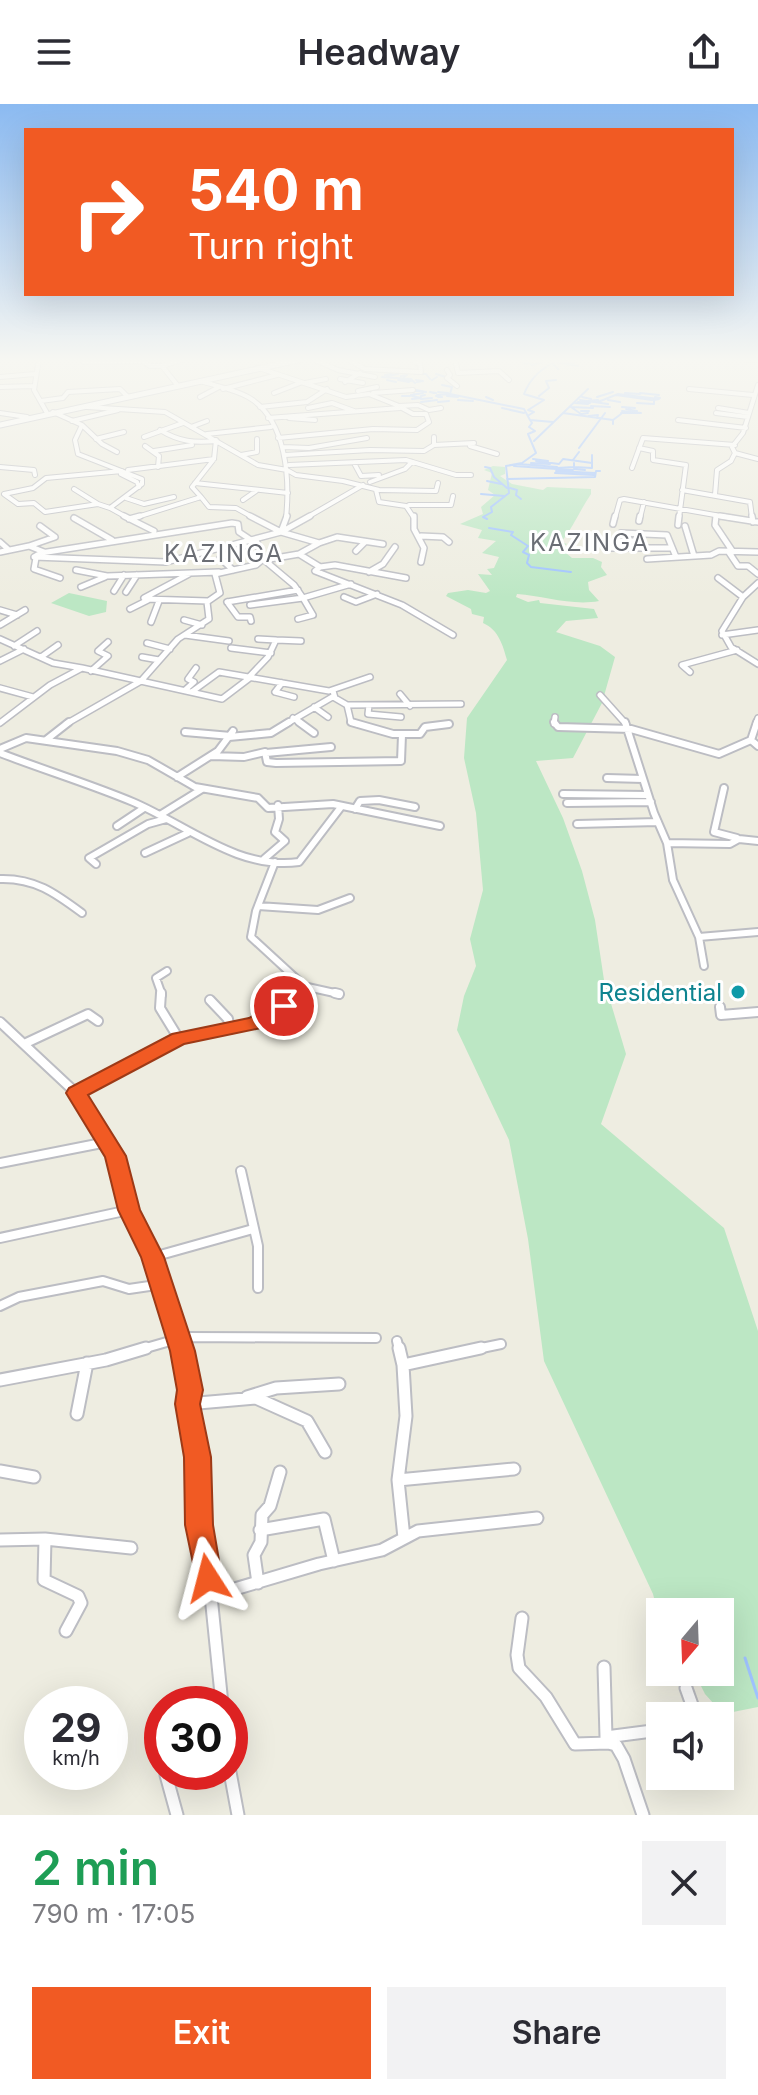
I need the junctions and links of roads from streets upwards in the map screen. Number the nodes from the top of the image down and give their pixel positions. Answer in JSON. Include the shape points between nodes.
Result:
{"nodes":[{"id":1,"x":278,"y":438,"type":"edge"},
{"id":2,"x":76,"y":439,"type":"edge"},
{"id":3,"x":96,"y":439,"type":"edge"},
{"id":4,"x":174,"y":439,"type":"edge"},
{"id":5,"x":257,"y":439,"type":"dead end"},
{"id":6,"x":434,"y":439,"type":"edge"},
{"id":7,"x":643,"y":439,"type":"edge"},
{"id":8,"x":654,"y":439,"type":"edge"},
{"id":9,"x":741,"y":439,"type":"edge"},
{"id":10,"x":216,"y":440,"type":"junction"},
{"id":11,"x":392,"y":442,"type":"dead end"},
{"id":12,"x":474,"y":443,"type":"dead end"},
{"id":13,"x":196,"y":444,"type":"junction"},
{"id":14,"x":434,"y":445,"type":"junction"},
{"id":15,"x":735,"y":445,"type":"junction"},
{"id":16,"x":145,"y":446,"type":"dead end"},
{"id":17,"x":468,"y":446,"type":"junction"},
{"id":18,"x":283,"y":447,"type":"junction"},
{"id":19,"x":639,"y":448,"type":"junction"},
{"id":20,"x":366,"y":450,"type":"junction"},
{"id":21,"x":154,"y":451,"type":"junction"},
{"id":22,"x":117,"y":452,"type":"dead end"},
{"id":23,"x":394,"y":452,"type":"junction"},
{"id":24,"x":735,"y":453,"type":"junction"},
{"id":25,"x":497,"y":454,"type":"dead end"},
{"id":26,"x":241,"y":455,"type":"junction"},
{"id":27,"x":285,"y":455,"type":"junction"},
{"id":28,"x":198,"y":457,"type":"dead end"},
{"id":29,"x":215,"y":457,"type":"junction"},
{"id":30,"x":758,"y":459,"type":"edge"},
{"id":31,"x":412,"y":462,"type":"junction"},
{"id":32,"x":354,"y":463,"type":"junction"},
{"id":33,"x":0,"y":467,"type":"edge"},
{"id":34,"x":158,"y":467,"type":"junction"},
{"id":35,"x":288,"y":468,"type":"junction"},
{"id":36,"x":632,"y":468,"type":"dead end"},
{"id":37,"x":124,"y":471,"type":"junction"},
{"id":38,"x":35,"y":475,"type":"dead end"},
{"id":39,"x":471,"y":475,"type":"dead end"},
{"id":40,"x":384,"y":476,"type":"junction"},
{"id":41,"x":370,"y":482,"type":"dead end"},
{"id":42,"x":195,"y":483,"type":"junction"},
{"id":43,"x":438,"y":483,"type":"dead end"},
{"id":44,"x":363,"y":485,"type":"junction"},
{"id":45,"x":74,"y":489,"type":"dead end"},
{"id":46,"x":376,"y":490,"type":"junction"},
{"id":47,"x":682,"y":490,"type":"junction"},
{"id":48,"x":256,"y":491,"type":"junction"},
{"id":49,"x":288,"y":493,"type":"junction"},
{"id":50,"x":753,"y":494,"type":"dead end"},
{"id":51,"x":715,"y":495,"type":"junction"},
{"id":52,"x":453,"y":496,"type":"dead end"},
{"id":53,"x":174,"y":497,"type":"dead end"},
{"id":54,"x":201,"y":497,"type":"junction"},
{"id":55,"x":126,"y":498,"type":"junction"},
{"id":56,"x":243,"y":500,"type":"dead end"},
{"id":57,"x":644,"y":502,"type":"junction"},
{"id":58,"x":752,"y":503,"type":"junction"},
{"id":59,"x":98,"y":504,"type":"junction"},
{"id":60,"x":406,"y":505,"type":"junction"},
{"id":61,"x":110,"y":508,"type":"junction"},
{"id":62,"x":679,"y":509,"type":"junction"},
{"id":63,"x":716,"y":515,"type":"junction"},
{"id":64,"x":74,"y":518,"type":"dead end"},
{"id":65,"x":129,"y":519,"type":"junction"},
{"id":66,"x":639,"y":521,"type":"dead end"},
{"id":67,"x":756,"y":522,"type":"edge"},
{"id":68,"x":613,"y":524,"type":"dead end"},
{"id":69,"x":678,"y":525,"type":"dead end"},
{"id":70,"x":40,"y":526,"type":"dead end"},
{"id":71,"x":685,"y":526,"type":"dead end"},
{"id":72,"x":203,"y":527,"type":"junction"},
{"id":73,"x":156,"y":532,"type":"junction"},
{"id":74,"x":281,"y":532,"type":"junction"},
{"id":75,"x":621,"y":533,"type":"dead end"},
{"id":76,"x":212,"y":535,"type":"dead end"},
{"id":77,"x":421,"y":536,"type":"junction"},
{"id":78,"x":112,"y":540,"type":"junction"},
{"id":79,"x":615,"y":541,"type":"dead end"},
{"id":80,"x":0,"y":542,"type":"edge"},
{"id":81,"x":255,"y":542,"type":"junction"},
{"id":82,"x":365,"y":542,"type":"junction"},
{"id":83,"x":449,"y":542,"type":"dead end"},
{"id":84,"x":319,"y":543,"type":"junction"},
{"id":85,"x":383,"y":544,"type":"dead end"},
{"id":86,"x":29,"y":546,"type":"junction"},
{"id":87,"x":395,"y":547,"type":"dead end"},
{"id":88,"x":608,"y":548,"type":"dead end"},
{"id":89,"x":635,"y":548,"type":"junction"},
{"id":90,"x":672,"y":548,"type":"junction"},
{"id":91,"x":9,"y":550,"type":"junction"},
{"id":92,"x":356,"y":551,"type":"dead end"},
{"id":93,"x":0,"y":552,"type":"edge"},
{"id":94,"x":44,"y":552,"type":"junction"},
{"id":95,"x":730,"y":552,"type":"junction"},
{"id":96,"x":758,"y":552,"type":"edge"},
{"id":97,"x":299,"y":554,"type":"junction"},
{"id":98,"x":694,"y":556,"type":"junction"},
{"id":99,"x":676,"y":557,"type":"junction"},
{"id":100,"x":36,"y":558,"type":"junction"},
{"id":101,"x":647,"y":559,"type":"dead end"},
{"id":102,"x":101,"y":560,"type":"junction"},
{"id":103,"x":263,"y":560,"type":"junction"},
{"id":104,"x":421,"y":562,"type":"dead end"},
{"id":105,"x":320,"y":567,"type":"junction"},
{"id":106,"x":76,"y":570,"type":"dead end"},
{"id":107,"x":233,"y":570,"type":"junction"},
{"id":108,"x":191,"y":572,"type":"junction"},
{"id":109,"x":222,"y":572,"type":"junction"},
{"id":110,"x":369,"y":572,"type":"junction"},
{"id":111,"x":92,"y":574,"type":"junction"},
{"id":112,"x":758,"y":574,"type":"edge"},
{"id":113,"x":124,"y":575,"type":"junction"},
{"id":114,"x":137,"y":575,"type":"junction"},
{"id":115,"x":107,"y":576,"type":"junction"},
{"id":116,"x":60,"y":578,"type":"dead end"},
{"id":117,"x":406,"y":578,"type":"dead end"},
{"id":118,"x":718,"y":578,"type":"dead end"},
{"id":119,"x":351,"y":584,"type":"junction"},
{"id":120,"x":758,"y":584,"type":"edge"},
{"id":121,"x":81,"y":587,"type":"dead end"},
{"id":122,"x":298,"y":590,"type":"junction"},
{"id":123,"x":114,"y":591,"type":"dead end"},
{"id":124,"x":126,"y":592,"type":"dead end"},
{"id":125,"x":377,"y":594,"type":"junction"},
{"id":126,"x":218,"y":596,"type":"junction"},
{"id":127,"x":344,"y":597,"type":"dead end"},
{"id":128,"x":743,"y":597,"type":"junction"},
{"id":129,"x":303,"y":598,"type":"junction"},
{"id":130,"x":148,"y":600,"type":"junction"},
{"id":131,"x":159,"y":601,"type":"junction"},
{"id":132,"x":208,"y":601,"type":"junction"},
{"id":133,"x":227,"y":602,"type":"junction"},
{"id":134,"x":250,"y":605,"type":"dead end"},
{"id":135,"x":130,"y":609,"type":"dead end"},
{"id":136,"x":0,"y":610,"type":"edge"},
{"id":137,"x":25,"y":610,"type":"dead end"},
{"id":138,"x":17,"y":615,"type":"junction"},
{"id":139,"x":298,"y":619,"type":"dead end"},
{"id":140,"x":184,"y":620,"type":"dead end"},
{"id":141,"x":251,"y":621,"type":"dead end"},
{"id":142,"x":151,"y":622,"type":"dead end"},
{"id":143,"x":0,"y":625,"type":"edge"},
{"id":144,"x":202,"y":625,"type":"junction"},
{"id":145,"x":758,"y":630,"type":"edge"},
{"id":146,"x":37,"y":631,"type":"dead end"},
{"id":147,"x":185,"y":635,"type":"junction"},
{"id":148,"x":453,"y":635,"type":"dead end"},
{"id":149,"x":722,"y":635,"type":"junction"},
{"id":150,"x":0,"y":639,"type":"edge"},
{"id":151,"x":258,"y":639,"type":"dead end"},
{"id":152,"x":276,"y":640,"type":"junction"},
{"id":153,"x":301,"y":641,"type":"dead end"},
{"id":154,"x":108,"y":642,"type":"dead end"},
{"id":155,"x":147,"y":643,"type":"dead end"},
{"id":156,"x":58,"y":645,"type":"dead end"},
{"id":157,"x":14,"y":646,"type":"junction"},
{"id":158,"x":24,"y":649,"type":"junction"},
{"id":159,"x":170,"y":649,"type":"junction"},
{"id":160,"x":737,"y":650,"type":"junction"},
{"id":161,"x":271,"y":653,"type":"junction"},
{"id":162,"x":41,"y":657,"type":"junction"},
{"id":163,"x":142,"y":657,"type":"dead end"},
{"id":164,"x":758,"y":657,"type":"edge"},
{"id":165,"x":159,"y":660,"type":"junction"},
{"id":166,"x":749,"y":660,"type":"junction"},
{"id":167,"x":0,"y":661,"type":"edge"},
{"id":168,"x":758,"y":664,"type":"edge"},
{"id":169,"x":82,"y":668,"type":"junction"},
{"id":170,"x":196,"y":668,"type":"dead end"},
{"id":171,"x":91,"y":671,"type":"junction"},
{"id":172,"x":690,"y":672,"type":"dead end"},
{"id":173,"x":250,"y":677,"type":"junction"},
{"id":174,"x":370,"y":677,"type":"dead end"},
{"id":175,"x":141,"y":681,"type":"junction"},
{"id":176,"x":282,"y":683,"type":"junction"},
{"id":177,"x":0,"y":688,"type":"edge"},
{"id":178,"x":188,"y":691,"type":"junction"},
{"id":179,"x":333,"y":694,"type":"junction"},
{"id":180,"x":400,"y":694,"type":"dead end"},
{"id":181,"x":600,"y":695,"type":"dead end"},
{"id":182,"x":33,"y":697,"type":"junction"},
{"id":183,"x":294,"y":697,"type":"dead end"},
{"id":184,"x":422,"y":704,"type":"junction"},
{"id":185,"x":461,"y":704,"type":"dead end"},
{"id":186,"x":347,"y":705,"type":"junction"},
{"id":187,"x":369,"y":705,"type":"junction"},
{"id":188,"x":410,"y":706,"type":"junction"},
{"id":189,"x":314,"y":707,"type":"junction"},
{"id":190,"x":426,"y":715,"type":"dead end"},
{"id":191,"x":328,"y":717,"type":"dead end"},
{"id":192,"x":401,"y":717,"type":"dead end"},
{"id":193,"x":555,"y":717,"type":"dead end"},
{"id":194,"x":293,"y":718,"type":"junction"},
{"id":195,"x":758,"y":718,"type":"edge"},
{"id":196,"x":0,"y":723,"type":"edge"},
{"id":197,"x":449,"y":724,"type":"dead end"},
{"id":198,"x":628,"y":729,"type":"junction"},
{"id":199,"x":185,"y":732,"type":"dead end"},
{"id":200,"x":314,"y":733,"type":"dead end"},
{"id":201,"x":231,"y":735,"type":"junction"},
{"id":202,"x":402,"y":735,"type":"junction"},
{"id":203,"x":46,"y":740,"type":"junction"},
{"id":204,"x":751,"y":740,"type":"junction"},
{"id":205,"x":758,"y":746,"type":"edge"},
{"id":206,"x":331,"y":747,"type":"dead end"},
{"id":207,"x":0,"y":751,"type":"edge"},
{"id":208,"x":266,"y":753,"type":"junction"},
{"id":209,"x":211,"y":756,"type":"junction"},
{"id":210,"x":177,"y":777,"type":"junction"},
{"id":211,"x":607,"y":778,"type":"dead end"},
{"id":212,"x":643,"y":779,"type":"junction"},
{"id":213,"x":202,"y":788,"type":"junction"},
{"id":214,"x":724,"y":788,"type":"dead end"},
{"id":215,"x":315,"y":794,"type":"dead end"},
{"id":216,"x":563,"y":794,"type":"dead end"},
{"id":217,"x":649,"y":798,"type":"junction"},
{"id":218,"x":567,"y":803,"type":"dead end"},
{"id":219,"x":278,"y":805,"type":"junction"},
{"id":220,"x":314,"y":805,"type":"junction"},
{"id":221,"x":341,"y":807,"type":"junction"},
{"id":222,"x":415,"y":807,"type":"dead end"},
{"id":223,"x":144,"y":808,"type":"junction"},
{"id":224,"x":355,"y":809,"type":"junction"},
{"id":225,"x":163,"y":817,"type":"junction"},
{"id":226,"x":658,"y":822,"type":"junction"},
{"id":227,"x":577,"y":824,"type":"dead end"},
{"id":228,"x":117,"y":826,"type":"dead end"},
{"id":229,"x":440,"y":826,"type":"dead end"},
{"id":230,"x":188,"y":833,"type":"junction"},
{"id":231,"x":739,"y":839,"type":"junction"},
{"id":232,"x":758,"y":841,"type":"edge"},
{"id":233,"x":667,"y":843,"type":"junction"},
{"id":234,"x":145,"y":853,"type":"dead end"},
{"id":235,"x":264,"y":859,"type":"junction"},
{"id":236,"x":275,"y":862,"type":"junction"},
{"id":237,"x":96,"y":864,"type":"dead end"},
{"id":238,"x":0,"y":879,"type":"edge"},
{"id":239,"x":350,"y":898,"type":"dead end"},
{"id":240,"x":258,"y":906,"type":"junction"},
{"id":241,"x":82,"y":913,"type":"dead end"},
{"id":242,"x":758,"y":932,"type":"edge"},
{"id":243,"x":699,"y":937,"type":"junction"},
{"id":244,"x":704,"y":966,"type":"dead end"},
{"id":245,"x":167,"y":971,"type":"dead end"},
{"id":246,"x":303,"y":986,"type":"junction"},
{"id":247,"x":339,"y":994,"type":"dead end"},
{"id":248,"x":210,"y":1000,"type":"dead end"},
{"id":249,"x":720,"y":1007,"type":"dead end"},
{"id":250,"x":758,"y":1012,"type":"edge"},
{"id":251,"x":98,"y":1021,"type":"dead end"},
{"id":252,"x":0,"y":1022,"type":"edge"},
{"id":253,"x":230,"y":1028,"type":"junction"},
{"id":254,"x":179,"y":1039,"type":"junction"},
{"id":255,"x":24,"y":1044,"type":"junction"},
{"id":256,"x":76,"y":1093,"type":"junction"},
{"id":257,"x":107,"y":1142,"type":"junction"},
{"id":258,"x":0,"y":1163,"type":"edge"},
{"id":259,"x":241,"y":1171,"type":"dead end"},
{"id":260,"x":129,"y":1210,"type":"junction"},
{"id":261,"x":253,"y":1229,"type":"junction"},
{"id":262,"x":0,"y":1238,"type":"edge"},
{"id":263,"x":153,"y":1257,"type":"junction"},
{"id":264,"x":163,"y":1284,"type":"junction"},
{"id":265,"x":258,"y":1288,"type":"dead end"},
{"id":266,"x":0,"y":1306,"type":"edge"},
{"id":267,"x":376,"y":1338,"type":"dead end"},
{"id":268,"x":177,"y":1339,"type":"junction"},
{"id":269,"x":397,"y":1341,"type":"dead end"},
{"id":270,"x":501,"y":1344,"type":"dead end"},
{"id":271,"x":87,"y":1363,"type":"junction"},
{"id":272,"x":403,"y":1365,"type":"junction"},
{"id":273,"x":0,"y":1380,"type":"edge"},
{"id":274,"x":339,"y":1384,"type":"dead end"},
{"id":275,"x":247,"y":1397,"type":"junction"},
{"id":276,"x":187,"y":1404,"type":"junction"},
{"id":277,"x":77,"y":1414,"type":"dead end"},
{"id":278,"x":325,"y":1452,"type":"dead end"},
{"id":279,"x":514,"y":1469,"type":"dead end"},
{"id":280,"x":0,"y":1471,"type":"edge"},
{"id":281,"x":280,"y":1472,"type":"dead end"},
{"id":282,"x":34,"y":1477,"type":"dead end"},
{"id":283,"x":398,"y":1480,"type":"junction"},
{"id":284,"x":537,"y":1518,"type":"dead end"},
{"id":285,"x":260,"y":1530,"type":"junction"},
{"id":286,"x":404,"y":1538,"type":"junction"},
{"id":287,"x":45,"y":1539,"type":"junction"},
{"id":288,"x":0,"y":1540,"type":"edge"},
{"id":289,"x":131,"y":1548,"type":"dead end"},
{"id":290,"x":334,"y":1561,"type":"junction"},
{"id":291,"x":258,"y":1583,"type":"junction"},
{"id":292,"x":211,"y":1596,"type":"junction"},
{"id":293,"x":522,"y":1618,"type":"dead end"},
{"id":294,"x":66,"y":1631,"type":"dead end"},
{"id":295,"x":604,"y":1667,"type":"dead end"},
{"id":296,"x":220,"y":1686,"type":"edge"},
{"id":297,"x":686,"y":1688,"type":"dead end"},
{"id":298,"x":691,"y":1702,"type":"edge"},
{"id":299,"x":646,"y":1733,"type":"edge"},
{"id":300,"x":607,"y":1740,"type":"junction"},
{"id":301,"x":170,"y":1790,"type":"edge"},
{"id":302,"x":233,"y":1790,"type":"edge"},
{"id":303,"x":177,"y":1815,"type":"edge"},
{"id":304,"x":238,"y":1815,"type":"edge"},
{"id":305,"x":643,"y":1815,"type":"edge"}],
"edges":[{"from":1,"to":18,"type":"street"},
{"from":2,"to":37,"type":"street","via":[[78,454]]},
{"from":3,"to":22,"type":"street"},
{"from":4,"to":13,"type":"street"},
{"from":5,"to":26,"type":"street","via":[[257,452]]},
{"from":6,"to":14,"type":"street"},
{"from":7,"to":19,"type":"street"},
{"from":8,"to":15,"type":"street"},
{"from":9,"to":15,"type":"street"},
{"from":10,"to":13,"type":"street"},
{"from":10,"to":26,"type":"street"},
{"from":10,"to":29,"type":"street"},
{"from":11,"to":23,"type":"street"},
{"from":12,"to":17,"type":"street"},
{"from":13,"to":21,"type":"street"},
{"from":14,"to":17,"type":"street"},
{"from":14,"to":23,"type":"street","via":[[424,451]]},
{"from":15,"to":24,"type":"street"},
{"from":16,"to":21,"type":"street"},
{"from":17,"to":25,"type":"street"},
{"from":18,"to":20,"type":"street","via":[[365,440]]},
{"from":18,"to":27,"type":"street"},
{"from":19,"to":36,"type":"street"},
{"from":19,"to":47,"type":"street","via":[[653,451],[653,460],[686,465]]},
{"from":20,"to":23,"type":"street"},
{"from":20,"to":27,"type":"street"},
{"from":21,"to":34,"type":"street"},
{"from":24,"to":30,"type":"street"},
{"from":24,"to":51,"type":"street","via":[[718,468]]},
{"from":26,"to":35,"type":"street","via":[[259,465]]},
{"from":27,"to":35,"type":"street"},
{"from":28,"to":29,"type":"street"},
{"from":29,"to":34,"type":"street"},
{"from":29,"to":42,"type":"street"},
{"from":31,"to":32,"type":"street"},
{"from":31,"to":39,"type":"street"},
{"from":31,"to":40,"type":"street"},
{"from":32,"to":35,"type":"street"},
{"from":32,"to":40,"type":"street","via":[[361,476]]},
{"from":33,"to":38,"type":"street","via":[[34,470]]},
{"from":34,"to":37,"type":"street"},
{"from":35,"to":44,"type":"street","via":[[296,475]]},
{"from":35,"to":49,"type":"street"},
{"from":37,"to":55,"type":"street","via":[[143,483]]},
{"from":37,"to":59,"type":"street","via":[[46,478],[36,487],[4,494],[45,512]]},
{"from":40,"to":41,"type":"street"},
{"from":42,"to":48,"type":"street"},
{"from":42,"to":54,"type":"street","via":[[192,488]]},
{"from":43,"to":46,"type":"street","via":[[436,491]]},
{"from":44,"to":46,"type":"street"},
{"from":44,"to":74,"type":"street"},
{"from":45,"to":59,"type":"street"},
{"from":46,"to":60,"type":"street","via":[[379,502]]},
{"from":47,"to":51,"type":"street"},
{"from":47,"to":62,"type":"street"},
{"from":48,"to":49,"type":"street"},
{"from":48,"to":56,"type":"street"},
{"from":49,"to":74,"type":"street","via":[[288,516]]},
{"from":50,"to":58,"type":"street"},
{"from":51,"to":58,"type":"street"},
{"from":52,"to":60,"type":"street","via":[[451,505]]},
{"from":53,"to":55,"type":"street","via":[[144,504]]},
{"from":54,"to":65,"type":"street"},
{"from":54,"to":74,"type":"street","via":[[209,507],[236,508]]},
{"from":55,"to":61,"type":"street"},
{"from":57,"to":62,"type":"street"},
{"from":57,"to":66,"type":"street"},
{"from":57,"to":68,"type":"street","via":[[620,499]]},
{"from":58,"to":67,"type":"street"},
{"from":59,"to":61,"type":"street"},
{"from":60,"to":77,"type":"street"},
{"from":61,"to":65,"type":"street"},
{"from":62,"to":63,"type":"street"},
{"from":62,"to":69,"type":"street"},
{"from":63,"to":67,"type":"street"},
{"from":63,"to":95,"type":"street","via":[[715,525]]},
{"from":64,"to":78,"type":"street"},
{"from":65,"to":73,"type":"street"},
{"from":70,"to":86,"type":"street","via":[[55,537]]},
{"from":71,"to":98,"type":"street"},
{"from":72,"to":73,"type":"street"},
{"from":72,"to":76,"type":"street"},
{"from":72,"to":81,"type":"street","via":[[235,523]]},
{"from":73,"to":78,"type":"street"},
{"from":74,"to":81,"type":"street"},
{"from":74,"to":84,"type":"street"},
{"from":75,"to":90,"type":"street","via":[[667,535]]},
{"from":77,"to":83,"type":"street"},
{"from":77,"to":104,"type":"street"},
{"from":78,"to":94,"type":"street"},
{"from":79,"to":89,"type":"street","via":[[637,541]]},
{"from":80,"to":91,"type":"street"},
{"from":81,"to":102,"type":"street","via":[[166,562]]},
{"from":81,"to":103,"type":"street"},
{"from":81,"to":107,"type":"street","via":[[220,558]]},
{"from":82,"to":84,"type":"street","via":[[334,537]]},
{"from":82,"to":85,"type":"street"},
{"from":82,"to":92,"type":"street"},
{"from":84,"to":97,"type":"street"},
{"from":86,"to":91,"type":"street"},
{"from":86,"to":94,"type":"street"},
{"from":87,"to":110,"type":"street"},
{"from":88,"to":89,"type":"street"},
{"from":89,"to":90,"type":"street"},
{"from":90,"to":99,"type":"street"},
{"from":91,"to":93,"type":"street"},
{"from":94,"to":100,"type":"street"},
{"from":95,"to":96,"type":"street"},
{"from":95,"to":98,"type":"street"},
{"from":95,"to":112,"type":"street","via":[[737,566]]},
{"from":97,"to":103,"type":"street"},
{"from":97,"to":105,"type":"street"},
{"from":98,"to":99,"type":"street"},
{"from":99,"to":101,"type":"street"},
{"from":100,"to":102,"type":"street"},
{"from":100,"to":116,"type":"street","via":[[34,569]]},
{"from":102,"to":111,"type":"street"},
{"from":103,"to":107,"type":"street"},
{"from":103,"to":122,"type":"street"},
{"from":105,"to":110,"type":"street"},
{"from":105,"to":119,"type":"street","via":[[315,571]]},
{"from":106,"to":111,"type":"street"},
{"from":107,"to":109,"type":"street"},
{"from":108,"to":109,"type":"street"},
{"from":108,"to":114,"type":"street"},
{"from":108,"to":130,"type":"street","via":[[143,598]]},
{"from":109,"to":126,"type":"street","via":[[215,576]]},
{"from":110,"to":117,"type":"street"},
{"from":111,"to":115,"type":"street"},
{"from":113,"to":114,"type":"street"},
{"from":113,"to":115,"type":"street"},
{"from":113,"to":123,"type":"street"},
{"from":114,"to":124,"type":"street"},
{"from":115,"to":121,"type":"street"},
{"from":118,"to":128,"type":"street"},
{"from":119,"to":125,"type":"street"},
{"from":119,"to":129,"type":"street"},
{"from":120,"to":128,"type":"street"},
{"from":122,"to":129,"type":"street"},
{"from":122,"to":133,"type":"street"},
{"from":125,"to":127,"type":"street","via":[[356,602]]},
{"from":125,"to":148,"type":"street"},
{"from":126,"to":132,"type":"street"},
{"from":126,"to":133,"type":"street"},
{"from":128,"to":149,"type":"street"},
{"from":129,"to":134,"type":"street"},
{"from":129,"to":139,"type":"street","via":[[313,615]]},
{"from":130,"to":131,"type":"street"},
{"from":130,"to":135,"type":"street"},
{"from":131,"to":132,"type":"street"},
{"from":131,"to":142,"type":"street"},
{"from":132,"to":144,"type":"street","via":[[210,617]]},
{"from":133,"to":141,"type":"street","via":[[238,617]]},
{"from":136,"to":138,"type":"street"},
{"from":137,"to":138,"type":"street"},
{"from":138,"to":143,"type":"street"},
{"from":140,"to":144,"type":"street"},
{"from":144,"to":147,"type":"street"},
{"from":145,"to":149,"type":"street"},
{"from":146,"to":157,"type":"street"},
{"from":147,"to":159,"type":"street"},
{"from":147,"to":161,"type":"street"},
{"from":149,"to":160,"type":"street"},
{"from":150,"to":157,"type":"street"},
{"from":151,"to":152,"type":"street"},
{"from":152,"to":153,"type":"street"},
{"from":152,"to":161,"type":"street"},
{"from":154,"to":171,"type":"street","via":[[98,651],[108,656]]},
{"from":155,"to":159,"type":"street"},
{"from":156,"to":162,"type":"street"},
{"from":157,"to":158,"type":"street"},
{"from":158,"to":162,"type":"street"},
{"from":158,"to":167,"type":"street"},
{"from":159,"to":165,"type":"street"},
{"from":160,"to":166,"type":"street"},
{"from":160,"to":172,"type":"street","via":[[682,665]]},
{"from":161,"to":173,"type":"street"},
{"from":162,"to":169,"type":"street"},
{"from":163,"to":165,"type":"street"},
{"from":164,"to":166,"type":"street"},
{"from":165,"to":175,"type":"street"},
{"from":166,"to":168,"type":"street"},
{"from":169,"to":171,"type":"street"},
{"from":169,"to":182,"type":"street"},
{"from":170,"to":178,"type":"street"},
{"from":171,"to":175,"type":"street"},
{"from":173,"to":176,"type":"street"},
{"from":173,"to":178,"type":"street","via":[[217,672]]},
{"from":173,"to":178,"type":"street","via":[[227,698]]},
{"from":174,"to":179,"type":"street"},
{"from":175,"to":178,"type":"street"},
{"from":175,"to":203,"type":"street"},
{"from":176,"to":179,"type":"street"},
{"from":176,"to":183,"type":"street","via":[[275,692]]},
{"from":177,"to":182,"type":"street"},
{"from":179,"to":186,"type":"street"},
{"from":179,"to":189,"type":"street"},
{"from":180,"to":188,"type":"street"},
{"from":181,"to":198,"type":"street"},
{"from":182,"to":196,"type":"street"},
{"from":184,"to":185,"type":"street"},
{"from":184,"to":188,"type":"street"},
{"from":184,"to":190,"type":"street"},
{"from":186,"to":187,"type":"street"},
{"from":186,"to":202,"type":"street","via":[[351,722]]},
{"from":187,"to":188,"type":"street"},
{"from":187,"to":192,"type":"street","via":[[368,714]]},
{"from":189,"to":191,"type":"street"},
{"from":189,"to":194,"type":"street"},
{"from":193,"to":198,"type":"street","via":[[558,727]]},
{"from":194,"to":200,"type":"street"},
{"from":194,"to":201,"type":"street","via":[[271,733]]},
{"from":195,"to":204,"type":"street"},
{"from":197,"to":202,"type":"street"},
{"from":198,"to":204,"type":"street","via":[[719,754]]},
{"from":198,"to":212,"type":"street"},
{"from":199,"to":201,"type":"street"},
{"from":201,"to":209,"type":"street"},
{"from":202,"to":208,"type":"street","via":[[401,761],[276,763],[267,762]]},
{"from":203,"to":207,"type":"street","via":[[21,739]]},
{"from":203,"to":210,"type":"street","via":[[129,754]]},
{"from":204,"to":205,"type":"street"},
{"from":206,"to":208,"type":"street"},
{"from":207,"to":223,"type":"street"},
{"from":208,"to":209,"type":"street"},
{"from":209,"to":210,"type":"street"},
{"from":210,"to":213,"type":"street"},
{"from":211,"to":212,"type":"street"},
{"from":212,"to":217,"type":"street"},
{"from":213,"to":219,"type":"street","via":[[258,798],[268,808]]},
{"from":213,"to":225,"type":"street"},
{"from":214,"to":231,"type":"street","via":[[714,832]]},
{"from":215,"to":220,"type":"street"},
{"from":216,"to":217,"type":"street"},
{"from":217,"to":218,"type":"street"},
{"from":217,"to":226,"type":"street"},
{"from":219,"to":220,"type":"street"},
{"from":219,"to":235,"type":"street","via":[[275,832],[285,841]]},
{"from":220,"to":221,"type":"street"},
{"from":221,"to":224,"type":"street"},
{"from":221,"to":236,"type":"street","via":[[299,862]]},
{"from":222,"to":224,"type":"street","via":[[369,800],[357,802]]},
{"from":223,"to":225,"type":"street"},
{"from":223,"to":228,"type":"street"},
{"from":224,"to":229,"type":"street"},
{"from":225,"to":230,"type":"street"},
{"from":225,"to":237,"type":"street","via":[[89,858]]},
{"from":226,"to":227,"type":"street"},
{"from":226,"to":233,"type":"street"},
{"from":230,"to":234,"type":"street"},
{"from":230,"to":235,"type":"street"},
{"from":231,"to":232,"type":"street"},
{"from":231,"to":233,"type":"street","via":[[730,844]]},
{"from":233,"to":243,"type":"street","via":[[673,880]]},
{"from":235,"to":236,"type":"street"},
{"from":236,"to":240,"type":"street"},
{"from":238,"to":241,"type":"street","via":[[24,878]]},
{"from":239,"to":240,"type":"street","via":[[318,910]]},
{"from":240,"to":246,"type":"street","via":[[251,937]]},
{"from":242,"to":243,"type":"street"},
{"from":243,"to":244,"type":"street"},
{"from":245,"to":254,"type":"street","via":[[156,978],[160,1008]]},
{"from":246,"to":247,"type":"street"},
{"from":246,"to":253,"type":"street","via":[[307,1005],[280,1006],[255,1023]]},
{"from":248,"to":253,"type":"street"},
{"from":249,"to":250,"type":"street","via":[[721,1015]]},
{"from":251,"to":255,"type":"street","via":[[88,1014]]},
{"from":252,"to":255,"type":"street"},
{"from":253,"to":254,"type":"street"},
{"from":254,"to":256,"type":"street"},
{"from":255,"to":256,"type":"street"},
{"from":256,"to":257,"type":"street"},
{"from":257,"to":258,"type":"street"},
{"from":257,"to":260,"type":"street"},
{"from":259,"to":261,"type":"street"},
{"from":260,"to":262,"type":"street"},
{"from":260,"to":263,"type":"street"},
{"from":261,"to":263,"type":"street"},
{"from":261,"to":265,"type":"street"},
{"from":263,"to":264,"type":"street"},
{"from":264,"to":266,"type":"street","via":[[125,1288],[103,1281],[33,1293]]},
{"from":264,"to":268,"type":"street"},
{"from":267,"to":268,"type":"street"},
{"from":268,"to":271,"type":"street"},
{"from":268,"to":276,"type":"street","via":[[190,1390]]},
{"from":269,"to":272,"type":"street"},
{"from":270,"to":272,"type":"street"},
{"from":271,"to":273,"type":"street"},
{"from":271,"to":277,"type":"street"},
{"from":272,"to":283,"type":"street","via":[[406,1416]]},
{"from":274,"to":275,"type":"street","via":[[276,1388]]},
{"from":275,"to":276,"type":"street"},
{"from":275,"to":278,"type":"street","via":[[307,1421]]},
{"from":276,"to":292,"type":"street","via":[[198,1457],[199,1525]]},
{"from":279,"to":283,"type":"street"},
{"from":280,"to":282,"type":"street"},
{"from":281,"to":285,"type":"street"},
{"from":283,"to":286,"type":"street"},
{"from":284,"to":286,"type":"street","via":[[432,1528]]},
{"from":285,"to":290,"type":"street","via":[[324,1519]]},
{"from":285,"to":291,"type":"street","via":[[254,1555]]},
{"from":286,"to":290,"type":"street","via":[[382,1550]]},
{"from":287,"to":288,"type":"street"},
{"from":287,"to":289,"type":"street"},
{"from":287,"to":294,"type":"street","via":[[44,1580],[78,1596],[81,1603]]},
{"from":290,"to":291,"type":"street"},
{"from":291,"to":292,"type":"street"},
{"from":292,"to":296,"type":"street"},
{"from":293,"to":300,"type":"street","via":[[519,1668],[546,1697],[575,1744]]},
{"from":295,"to":300,"type":"street"},
{"from":297,"to":298,"type":"street"},
{"from":299,"to":300,"type":"street"},
{"from":300,"to":305,"type":"street","via":[[624,1759]]},
{"from":301,"to":303,"type":"street"},
{"from":302,"to":304,"type":"street"}]}
